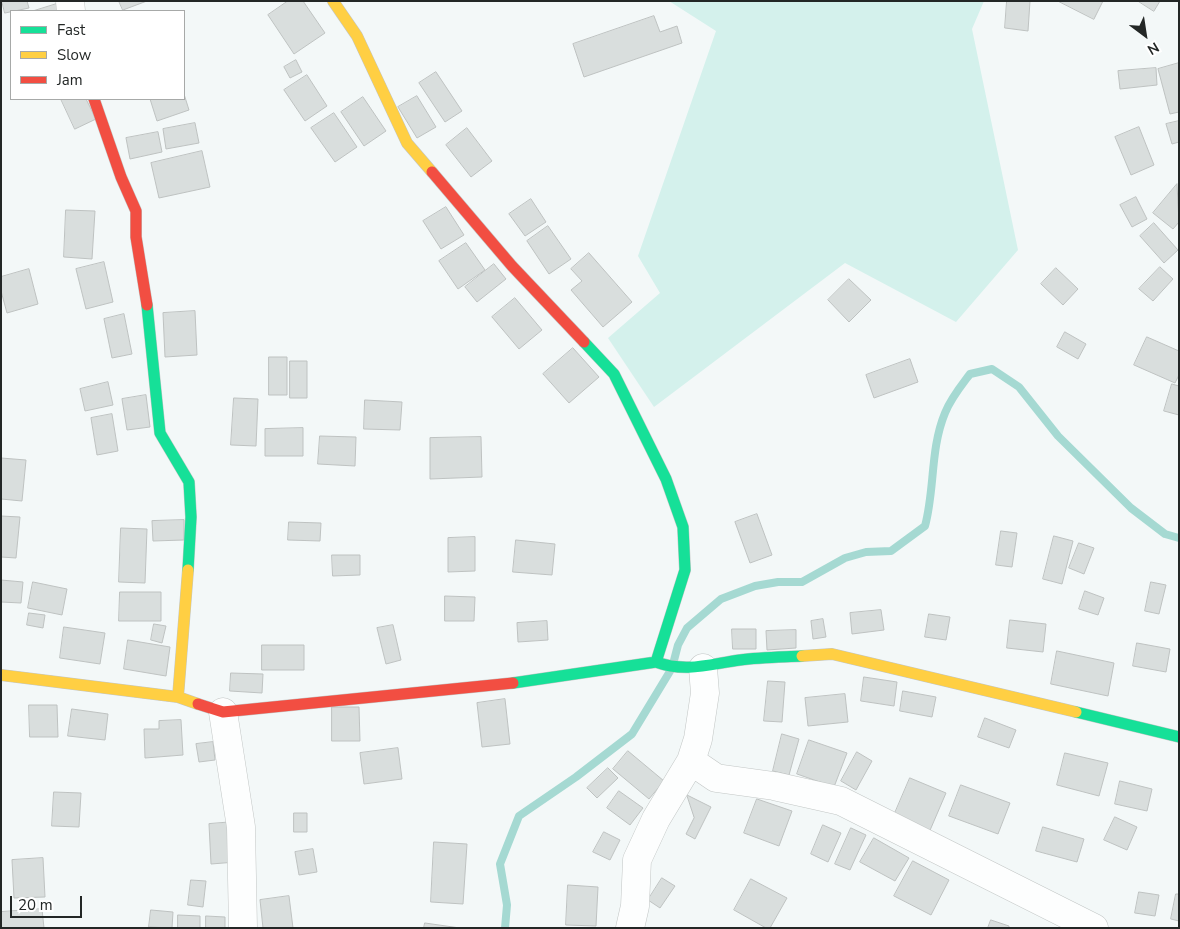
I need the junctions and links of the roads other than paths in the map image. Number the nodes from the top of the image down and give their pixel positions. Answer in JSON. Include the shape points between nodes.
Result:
{"nodes":[{"id":1,"x":332,"y":1,"type":"edge"},
{"id":2,"x":94,"y":100,"type":"edge"},
{"id":3,"x":656,"y":662,"type":"junction"},
{"id":4,"x":703,"y":668,"type":"junction"},
{"id":5,"x":1,"y":675,"type":"edge"},
{"id":6,"x":178,"y":698,"type":"junction"},
{"id":7,"x":223,"y":712,"type":"junction"},
{"id":8,"x":1179,"y":737,"type":"edge"},
{"id":9,"x":691,"y":761,"type":"junction"},
{"id":10,"x":243,"y":928,"type":"edge"},
{"id":11,"x":630,"y":928,"type":"edge"},
{"id":12,"x":1094,"y":928,"type":"edge"}],
"edges":[{"from":1,"to":3,"type":"street","via":[[356,36],[407,143],[512,266],[614,374],[661,470],[683,527],[685,570]]},
{"from":2,"to":6,"type":"street","via":[[136,211],[136,236],[148,311],[160,433],[189,482],[189,558]]},
{"from":3,"to":4,"type":"street","via":[[672,668]]},
{"from":3,"to":7,"type":"street","via":[[491,686]]},
{"from":4,"to":8,"type":"street","via":[[740,660],[832,654]]},
{"from":4,"to":9,"type":"street","via":[[705,693]]},
{"from":5,"to":6,"type":"street"},
{"from":6,"to":7,"type":"street"},
{"from":7,"to":10,"type":"street","via":[[241,827]]},
{"from":9,"to":11,"type":"street","via":[[656,819],[638,860]]},
{"from":9,"to":12,"type":"street","via":[[716,778],[774,786],[841,801]]}]}
